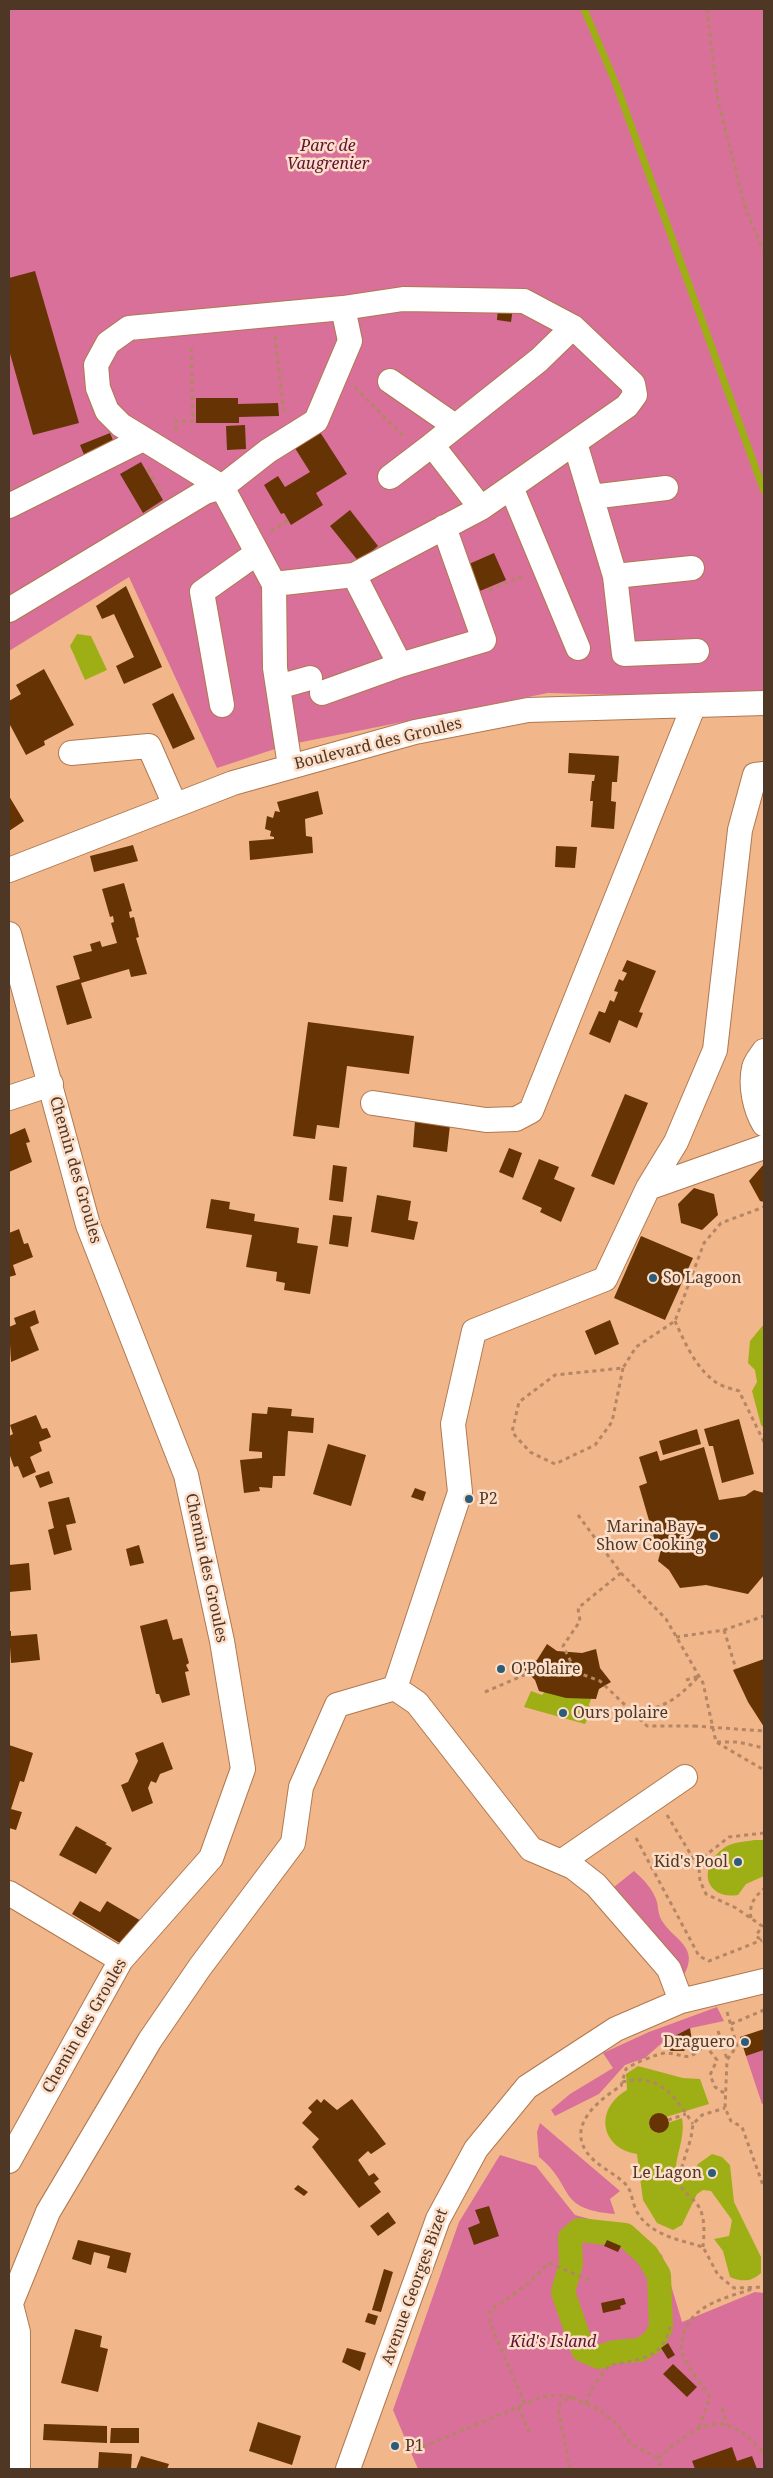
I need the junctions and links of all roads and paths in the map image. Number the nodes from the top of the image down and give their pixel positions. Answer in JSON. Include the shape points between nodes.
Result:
{"nodes":[{"id":1,"x":708,"y":9,"type":"edge"},
{"id":2,"x":764,"y":252,"type":"edge"},
{"id":3,"x":343,"y":308,"type":"junction"},
{"id":4,"x":573,"y":327,"type":"junction"},
{"id":5,"x":191,"y":346,"type":"dead end"},
{"id":6,"x":276,"y":347,"type":"dead end"},
{"id":7,"x":390,"y":381,"type":"dead end"},
{"id":8,"x":346,"y":393,"type":"joint"},
{"id":9,"x":283,"y":400,"type":"dead end"},
{"id":10,"x":322,"y":406,"type":"junction"},
{"id":11,"x":455,"y":426,"type":"junction"},
{"id":12,"x":138,"y":441,"type":"junction"},
{"id":13,"x":575,"y":443,"type":"junction"},
{"id":14,"x":426,"y":450,"type":"junction"},
{"id":15,"x":178,"y":460,"type":"junction"},
{"id":16,"x":390,"y":477,"type":"dead end"},
{"id":17,"x":222,"y":487,"type":"junction"},
{"id":18,"x":511,"y":487,"type":"junction"},
{"id":19,"x":666,"y":488,"type":"dead end"},
{"id":20,"x":591,"y":497,"type":"junction"},
{"id":21,"x":9,"y":506,"type":"edge"},
{"id":22,"x":481,"y":508,"type":"junction"},
{"id":23,"x":173,"y":512,"type":"junction"},
{"id":24,"x":444,"y":528,"type":"junction"},
{"id":25,"x":257,"y":552,"type":"junction"},
{"id":26,"x":692,"y":568,"type":"dead end"},
{"id":27,"x":354,"y":575,"type":"junction"},
{"id":28,"x":615,"y":576,"type":"junction"},
{"id":29,"x":517,"y":578,"type":"dead end"},
{"id":30,"x":506,"y":583,"type":"dead end"},
{"id":31,"x":274,"y":584,"type":"junction"},
{"id":32,"x":9,"y":610,"type":"edge"},
{"id":33,"x":578,"y":648,"type":"dead end"},
{"id":34,"x":697,"y":651,"type":"dead end"},
{"id":35,"x":400,"y":666,"type":"junction"},
{"id":36,"x":278,"y":687,"type":"junction"},
{"id":37,"x":764,"y":703,"type":"edge"},
{"id":38,"x":222,"y":705,"type":"dead end"},
{"id":39,"x":694,"y":705,"type":"junction"},
{"id":40,"x":71,"y":753,"type":"dead end"},
{"id":41,"x":290,"y":766,"type":"junction"},
{"id":42,"x":764,"y":774,"type":"edge"},
{"id":43,"x":175,"y":805,"type":"junction"},
{"id":44,"x":9,"y":870,"type":"edge"},
{"id":45,"x":9,"y":934,"type":"edge"},
{"id":46,"x":764,"y":1051,"type":"edge"},
{"id":47,"x":51,"y":1084,"type":"junction"},
{"id":48,"x":9,"y":1098,"type":"edge"},
{"id":49,"x":373,"y":1103,"type":"dead end"},
{"id":50,"x":764,"y":1124,"type":"edge"},
{"id":51,"x":764,"y":1147,"type":"edge"},
{"id":52,"x":648,"y":1188,"type":"junction"},
{"id":53,"x":764,"y":1207,"type":"edge"},
{"id":54,"x":675,"y":1321,"type":"junction"},
{"id":55,"x":623,"y":1368,"type":"junction"},
{"id":56,"x":764,"y":1442,"type":"edge"},
{"id":57,"x":578,"y":1516,"type":"dead end"},
{"id":58,"x":621,"y":1572,"type":"junction"},
{"id":59,"x":764,"y":1616,"type":"edge"},
{"id":60,"x":724,"y":1630,"type":"junction"},
{"id":61,"x":676,"y":1637,"type":"junction"},
{"id":62,"x":736,"y":1669,"type":"dead end"},
{"id":63,"x":576,"y":1672,"type":"junction"},
{"id":64,"x":699,"y":1676,"type":"junction"},
{"id":65,"x":686,"y":1680,"type":"dead end"},
{"id":66,"x":395,"y":1688,"type":"junction"},
{"id":67,"x":485,"y":1692,"type":"dead end"},
{"id":68,"x":631,"y":1712,"type":"junction"},
{"id":69,"x":764,"y":1730,"type":"edge"},
{"id":70,"x":716,"y":1742,"type":"junction"},
{"id":71,"x":764,"y":1748,"type":"edge"},
{"id":72,"x":764,"y":1770,"type":"edge"},
{"id":73,"x":685,"y":1777,"type":"dead end"},
{"id":74,"x":654,"y":1798,"type":"junction"},
{"id":75,"x":622,"y":1820,"type":"junction"},
{"id":76,"x":764,"y":1833,"type":"edge"},
{"id":77,"x":561,"y":1862,"type":"junction"},
{"id":78,"x":699,"y":1868,"type":"junction"},
{"id":79,"x":764,"y":1889,"type":"edge"},
{"id":80,"x":9,"y":1893,"type":"edge"},
{"id":81,"x":751,"y":1918,"type":"junction"},
{"id":82,"x":763,"y":1927,"type":"edge"},
{"id":83,"x":763,"y":1941,"type":"edge"},
{"id":84,"x":121,"y":1960,"type":"junction"},
{"id":85,"x":764,"y":1981,"type":"edge"},
{"id":86,"x":681,"y":2001,"type":"junction"},
{"id":87,"x":764,"y":2010,"type":"edge"},
{"id":88,"x":718,"y":2031,"type":"dead end"},
{"id":89,"x":727,"y":2060,"type":"junction"},
{"id":90,"x":622,"y":2082,"type":"junction"},
{"id":91,"x":724,"y":2093,"type":"junction"},
{"id":92,"x":725,"y":2108,"type":"junction"},
{"id":93,"x":686,"y":2114,"type":"junction"},
{"id":94,"x":668,"y":2120,"type":"dead end"},
{"id":95,"x":692,"y":2124,"type":"junction"},
{"id":96,"x":9,"y":2161,"type":"edge"},
{"id":97,"x":764,"y":2188,"type":"edge"},
{"id":98,"x":703,"y":2248,"type":"junction"},
{"id":99,"x":589,"y":2280,"type":"dead end"},
{"id":100,"x":757,"y":2287,"type":"junction"},
{"id":101,"x":764,"y":2287,"type":"edge"},
{"id":102,"x":10,"y":2300,"type":"edge"},
{"id":103,"x":671,"y":2322,"type":"dead end"},
{"id":104,"x":571,"y":2397,"type":"junction"},
{"id":105,"x":524,"y":2404,"type":"junction"},
{"id":106,"x":586,"y":2404,"type":"junction"},
{"id":107,"x":518,"y":2407,"type":"junction"},
{"id":108,"x":722,"y":2408,"type":"dead end"},
{"id":109,"x":728,"y":2425,"type":"junction"},
{"id":110,"x":699,"y":2427,"type":"junction"},
{"id":111,"x":531,"y":2436,"type":"dead end"},
{"id":112,"x":423,"y":2447,"type":"dead end"},
{"id":113,"x":764,"y":2454,"type":"edge"},
{"id":114,"x":658,"y":2458,"type":"junction"},
{"id":115,"x":18,"y":2469,"type":"edge"},
{"id":116,"x":348,"y":2469,"type":"edge"},
{"id":117,"x":570,"y":2469,"type":"edge"},
{"id":118,"x":662,"y":2469,"type":"edge"}],
"edges":[{"from":1,"to":2,"type":"path","via":[[718,101],[746,210]]},
{"from":3,"to":4,"type":"street","via":[[402,299],[524,302]]},
{"from":3,"to":10,"type":"street","via":[[350,341]]},
{"from":3,"to":12,"type":"street","via":[[129,328],[108,342],[96,365],[98,388],[107,411]]},
{"from":4,"to":11,"type":"street","via":[[539,360]]},
{"from":4,"to":13,"type":"street","via":[[633,384],[635,395],[627,406]]},
{"from":5,"to":15,"type":"path","via":[[193,421],[176,421]]},
{"from":6,"to":9,"type":"path"},
{"from":7,"to":11,"type":"street"},
{"from":8,"to":10,"type":"street"},
{"from":8,"to":14,"type":"path","via":[[356,386]]},
{"from":10,"to":17,"type":"street","via":[[316,420],[268,451]]},
{"from":11,"to":14,"type":"street"},
{"from":12,"to":15,"type":"street"},
{"from":12,"to":21,"type":"street"},
{"from":12,"to":23,"type":"path"},
{"from":13,"to":18,"type":"street"},
{"from":13,"to":20,"type":"street"},
{"from":14,"to":16,"type":"street"},
{"from":14,"to":22,"type":"street"},
{"from":15,"to":17,"type":"street"},
{"from":17,"to":23,"type":"street","via":[[205,492]]},
{"from":17,"to":25,"type":"street"},
{"from":18,"to":22,"type":"street"},
{"from":18,"to":33,"type":"street"},
{"from":19,"to":20,"type":"street"},
{"from":20,"to":28,"type":"street"},
{"from":22,"to":24,"type":"street"},
{"from":23,"to":32,"type":"street"},
{"from":24,"to":27,"type":"street"},
{"from":24,"to":35,"type":"street","via":[[484,640]]},
{"from":25,"to":31,"type":"street"},
{"from":25,"to":38,"type":"street","via":[[202,592]]},
{"from":26,"to":28,"type":"street"},
{"from":27,"to":31,"type":"street"},
{"from":27,"to":35,"type":"street"},
{"from":28,"to":34,"type":"street","via":[[624,654]]},
{"from":29,"to":30,"type":"path"},
{"from":31,"to":36,"type":"street"},
{"from":35,"to":36,"type":"street","via":[[316,686]]},
{"from":36,"to":41,"type":"street"},
{"from":37,"to":39,"type":"street","name":"Boulevard des Groules"},
{"from":39,"to":41,"type":"street","name":"Boulevard des Groules","via":[[528,710],[415,732]]},
{"from":39,"to":49,"type":"street","via":[[531,1111],[516,1119],[486,1120]]},
{"from":40,"to":43,"type":"street","via":[[150,746]]},
{"from":41,"to":43,"type":"street","name":"Boulevard des Groules"},
{"from":42,"to":52,"type":"street","via":[[755,775],[740,830],[715,1050],[676,1142]]},
{"from":43,"to":44,"type":"street","name":"Boulevard des Groules"},
{"from":45,"to":47,"type":"street","name":"Chemin des Groules"},
{"from":46,"to":50,"type":"street","via":[[754,1067],[753,1091]]},
{"from":47,"to":48,"type":"street"},
{"from":47,"to":84,"type":"street","name":"Chemin des Groules","via":[[88,1225],[186,1475],[222,1640],[243,1769],[211,1858]]},
{"from":51,"to":52,"type":"street"},
{"from":52,"to":66,"type":"street","via":[[605,1279],[474,1331],[453,1424],[460,1492]]},
{"from":53,"to":54,"type":"path","via":[[721,1223],[704,1243]]},
{"from":54,"to":55,"type":"path","via":[[636,1347]]},
{"from":54,"to":56,"type":"path","via":[[688,1349],[717,1384],[739,1391]]},
{"from":55,"to":55,"type":"path","via":[[555,1375],[519,1402],[512,1432],[530,1452],[554,1464],[595,1445],[612,1422]]},
{"from":57,"to":58,"type":"path"},
{"from":58,"to":61,"type":"path","via":[[666,1619]]},
{"from":58,"to":63,"type":"path","via":[[578,1608],[580,1620],[563,1646]]},
{"from":59,"to":60,"type":"path"},
{"from":60,"to":61,"type":"path"},
{"from":60,"to":62,"type":"path"},
{"from":61,"to":64,"type":"path"},
{"from":63,"to":67,"type":"path","via":[[538,1669]]},
{"from":63,"to":68,"type":"path","via":[[600,1681]]},
{"from":64,"to":65,"type":"path"},
{"from":64,"to":68,"type":"path","via":[[668,1704]]},
{"from":64,"to":70,"type":"path"},
{"from":66,"to":77,"type":"street","via":[[417,1703],[531,1849]]},
{"from":66,"to":102,"type":"street","via":[[337,1705],[301,1787],[293,1843],[150,2040],[48,2212]]},
{"from":68,"to":69,"type":"path","bridge":true,"via":[[647,1726]]},
{"from":70,"to":71,"type":"path","via":[[738,1742]]},
{"from":70,"to":72,"type":"path"},
{"from":73,"to":74,"type":"street"},
{"from":74,"to":75,"type":"street"},
{"from":74,"to":78,"type":"path"},
{"from":75,"to":77,"type":"street"},
{"from":75,"to":83,"type":"path","via":[[654,1869],[698,1956],[709,1960]]},
{"from":76,"to":78,"type":"path","via":[[729,1837],[712,1850]]},
{"from":77,"to":86,"type":"street","via":[[596,1885],[669,1969]]},
{"from":78,"to":81,"type":"path","via":[[706,1894]]},
{"from":79,"to":81,"type":"path","via":[[753,1900],[749,1909]]},
{"from":80,"to":84,"type":"street"},
{"from":81,"to":82,"type":"path"},
{"from":82,"to":83,"type":"path","via":[[756,1936]]},
{"from":84,"to":96,"type":"street","name":"Chemin des Groules"},
{"from":85,"to":86,"type":"street","name":"Avenue Georges Bizet"},
{"from":86,"to":116,"type":"street","name":"Avenue Georges Bizet","via":[[616,2029],[528,2087],[476,2150],[438,2219]]},
{"from":87,"to":89,"type":"path","via":[[731,2024],[737,2046]]},
{"from":88,"to":89,"type":"path"},
{"from":89,"to":91,"type":"path"},
{"from":90,"to":91,"type":"path","via":[[623,2074],[630,2066],[666,2053],[683,2058],[694,2056],[705,2045],[717,2060],[710,2075],[715,2087]]},
{"from":90,"to":93,"type":"path","via":[[658,2083],[670,2092]]},
{"from":90,"to":98,"type":"path","via":[[588,2112],[580,2129],[583,2143],[596,2162],[627,2186],[637,2213],[657,2232]]},
{"from":91,"to":92,"type":"path"},
{"from":92,"to":95,"type":"path","via":[[702,2115]]},
{"from":92,"to":97,"type":"path","via":[[731,2121],[742,2127]]},
{"from":93,"to":94,"type":"path"},
{"from":93,"to":95,"type":"path"},
{"from":95,"to":98,"type":"path","via":[[678,2179],[683,2191],[699,2206],[704,2226]]},
{"from":98,"to":100,"type":"path","via":[[718,2275],[734,2288]]},
{"from":99,"to":105,"type":"path","via":[[548,2263],[526,2286],[490,2311],[490,2324]]},
{"from":100,"to":101,"type":"path"},
{"from":100,"to":110,"type":"path","via":[[715,2301],[687,2323],[681,2342],[683,2356],[710,2397]]},
{"from":102,"to":115,"type":"street","via":[[18,2332]]},
{"from":103,"to":106,"type":"path","via":[[669,2338],[648,2358],[610,2364],[593,2386]]},
{"from":104,"to":105,"type":"path","via":[[541,2396]]},
{"from":104,"to":106,"type":"path"},
{"from":104,"to":117,"type":"path","via":[[560,2404],[559,2413]]},
{"from":105,"to":107,"type":"path"},
{"from":106,"to":114,"type":"path","via":[[600,2410],[617,2424],[631,2444]]},
{"from":107,"to":111,"type":"path"},
{"from":107,"to":112,"type":"path"},
{"from":108,"to":109,"type":"path"},
{"from":109,"to":110,"type":"path"},
{"from":109,"to":113,"type":"path","via":[[751,2439]]},
{"from":110,"to":114,"type":"path"},
{"from":114,"to":118,"type":"path"}]}
